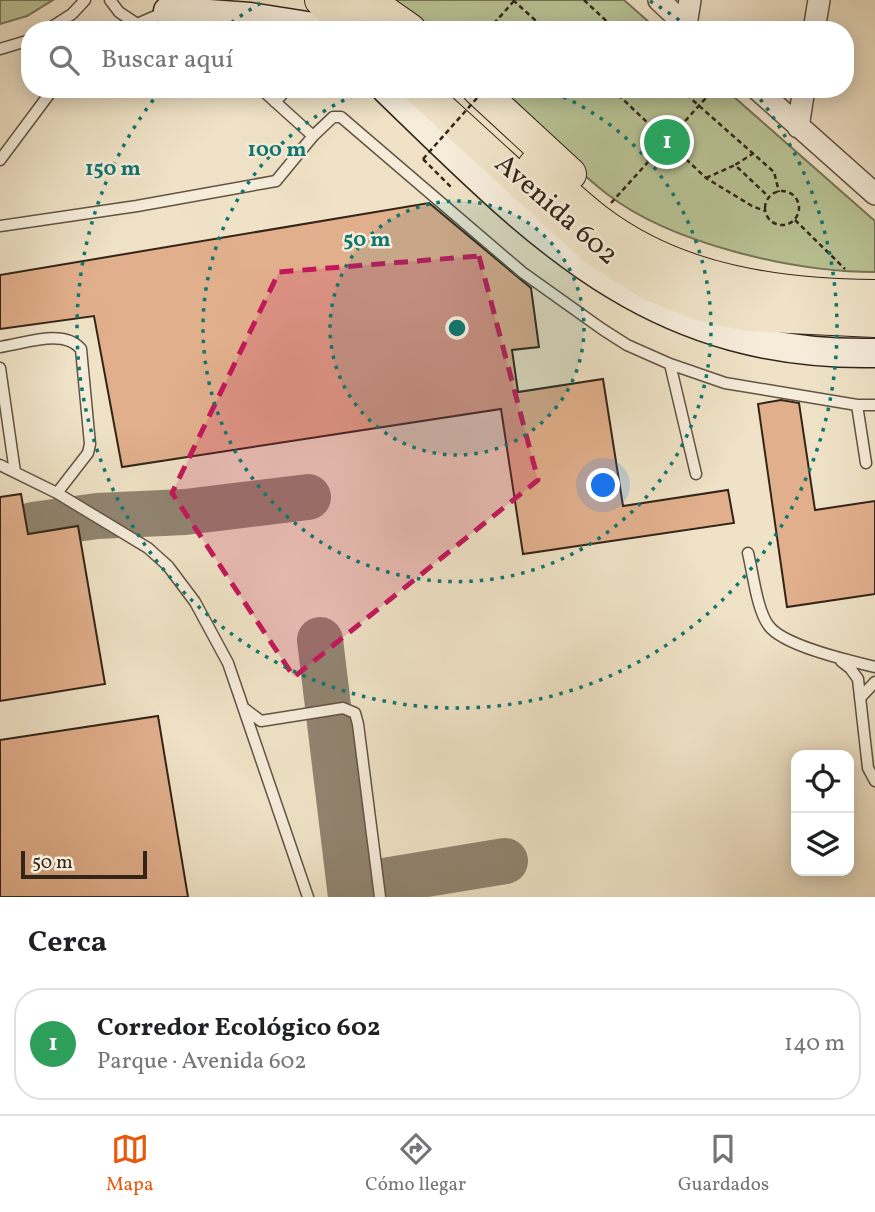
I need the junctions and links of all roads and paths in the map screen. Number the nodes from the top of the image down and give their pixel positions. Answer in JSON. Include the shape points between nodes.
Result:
{"nodes":[{"id":1,"x":85,"y":0,"type":"edge"},
{"id":2,"x":110,"y":0,"type":"edge"},
{"id":3,"x":289,"y":0,"type":"edge"},
{"id":4,"x":351,"y":0,"type":"edge"},
{"id":5,"x":361,"y":0,"type":"edge"},
{"id":6,"x":514,"y":0,"type":"edge"},
{"id":7,"x":584,"y":0,"type":"edge"},
{"id":8,"x":659,"y":0,"type":"edge"},
{"id":9,"x":690,"y":0,"type":"edge"},
{"id":10,"x":819,"y":0,"type":"edge"},
{"id":11,"x":179,"y":6,"type":"edge"},
{"id":12,"x":321,"y":19,"type":"edge"},
{"id":13,"x":61,"y":21,"type":"edge"},
{"id":14,"x":132,"y":21,"type":"edge"},
{"id":15,"x":144,"y":21,"type":"edge"},
{"id":16,"x":374,"y":21,"type":"edge"},
{"id":17,"x":397,"y":21,"type":"edge"},
{"id":18,"x":496,"y":21,"type":"edge"},
{"id":19,"x":536,"y":21,"type":"edge"},
{"id":20,"x":606,"y":21,"type":"edge"},
{"id":21,"x":682,"y":21,"type":"edge"},
{"id":22,"x":689,"y":21,"type":"edge"},
{"id":23,"x":816,"y":21,"type":"edge"},
{"id":24,"x":21,"y":43,"type":"edge"},
{"id":25,"x":0,"y":49,"type":"edge"},
{"id":26,"x":46,"y":98,"type":"edge"},
{"id":27,"x":271,"y":98,"type":"edge"},
{"id":28,"x":279,"y":98,"type":"edge"},
{"id":29,"x":395,"y":98,"type":"edge"},
{"id":30,"x":429,"y":98,"type":"edge"},
{"id":31,"x":460,"y":98,"type":"edge"},
{"id":32,"x":477,"y":98,"type":"edge"},
{"id":33,"x":488,"y":98,"type":"edge"},
{"id":34,"x":622,"y":98,"type":"edge"},
{"id":35,"x":690,"y":98,"type":"edge"},
{"id":36,"x":706,"y":98,"type":"edge"},
{"id":37,"x":767,"y":98,"type":"edge"},
{"id":38,"x":803,"y":98,"type":"edge"},
{"id":39,"x":275,"y":102,"type":"junction"},
{"id":40,"x":698,"y":106,"type":"junction"},
{"id":41,"x":798,"y":127,"type":"junction"},
{"id":42,"x":313,"y":136,"type":"junction"},
{"id":43,"x":667,"y":139,"type":"junction"},
{"id":44,"x":754,"y":153,"type":"junction"},
{"id":45,"x":0,"y":160,"type":"edge"},
{"id":46,"x":735,"y":165,"type":"junction"},
{"id":47,"x":706,"y":178,"type":"junction"},
{"id":48,"x":452,"y":187,"type":"dead end"},
{"id":49,"x":779,"y":192,"type":"junction"},
{"id":50,"x":875,"y":194,"type":"edge"},
{"id":51,"x":769,"y":197,"type":"junction"},
{"id":52,"x":607,"y":208,"type":"junction"},
{"id":53,"x":765,"y":211,"type":"junction"},
{"id":54,"x":795,"y":220,"type":"junction"},
{"id":55,"x":0,"y":226,"type":"edge"},
{"id":56,"x":641,"y":249,"type":"junction"},
{"id":57,"x":874,"y":305,"type":"edge"},
{"id":58,"x":0,"y":347,"type":"edge"},
{"id":59,"x":875,"y":353,"type":"edge"},
{"id":60,"x":670,"y":364,"type":"junction"},
{"id":61,"x":0,"y":368,"type":"edge"},
{"id":62,"x":857,"y":405,"type":"junction"},
{"id":63,"x":875,"y":405,"type":"edge"},
{"id":64,"x":866,"y":463,"type":"dead end"},
{"id":65,"x":0,"y":465,"type":"edge"},
{"id":66,"x":15,"y":472,"type":"junction"},
{"id":67,"x":695,"y":474,"type":"dead end"},
{"id":68,"x":57,"y":493,"type":"junction"},
{"id":69,"x":748,"y":553,"type":"dead end"},
{"id":70,"x":828,"y":654,"type":"junction"},
{"id":71,"x":875,"y":667,"type":"edge"},
{"id":72,"x":875,"y":681,"type":"edge"},
{"id":73,"x":860,"y":698,"type":"junction"},
{"id":74,"x":243,"y":707,"type":"junction"},
{"id":75,"x":261,"y":721,"type":"junction"},
{"id":76,"x":254,"y":739,"type":"junction"},
{"id":77,"x":875,"y":781,"type":"edge"},
{"id":78,"x":308,"y":897,"type":"edge"},
{"id":79,"x":380,"y":897,"type":"edge"}],
"edges":[{"from":1,"to":13,"type":"lane"},
{"from":2,"to":14,"type":"lane"},
{"from":3,"to":12,"type":"main road"},
{"from":4,"to":16,"type":"main road"},
{"from":5,"to":17,"type":"main road"},
{"from":6,"to":18,"type":"path"},
{"from":6,"to":19,"type":"path"},
{"from":7,"to":20,"type":"path"},
{"from":8,"to":21,"type":"street"},
{"from":9,"to":22,"type":"street"},
{"from":10,"to":23,"type":"street"},
{"from":11,"to":12,"type":"main road","via":[[250,17]]},
{"from":11,"to":15,"type":"lane"},
{"from":24,"to":25,"type":"lane"},
{"from":26,"to":45,"type":"lane"},
{"from":27,"to":39,"type":"lane"},
{"from":28,"to":39,"type":"lane"},
{"from":29,"to":59,"type":"main road","via":[[529,222],[579,263],[635,299],[694,326],[758,344],[823,353]]},
{"from":30,"to":57,"type":"main road","name":"Avenida 602","via":[[593,248],[649,284],[748,315]]},
{"from":31,"to":56,"type":"main road","name":"Avenida 602","via":[[599,222]]},
{"from":32,"to":48,"type":"path","bridge":true,"via":[[423,159]]},
{"from":33,"to":52,"type":"main road","name":"Avenida 602"},
{"from":34,"to":43,"type":"path"},
{"from":35,"to":40,"type":"path"},
{"from":36,"to":40,"type":"path"},
{"from":37,"to":41,"type":"street"},
{"from":38,"to":41,"type":"street"},
{"from":39,"to":42,"type":"lane"},
{"from":40,"to":43,"type":"path"},
{"from":40,"to":44,"type":"path"},
{"from":41,"to":50,"type":"street"},
{"from":42,"to":55,"type":"lane","via":[[276,181]]},
{"from":42,"to":60,"type":"lane","via":[[333,117],[341,117],[522,272],[602,330]]},
{"from":43,"to":47,"type":"path"},
{"from":43,"to":52,"type":"path"},
{"from":44,"to":46,"type":"path"},
{"from":44,"to":49,"type":"path","via":[[774,172]]},
{"from":46,"to":47,"type":"path"},
{"from":46,"to":51,"type":"path"},
{"from":47,"to":53,"type":"path"},
{"from":49,"to":51,"type":"path"},
{"from":49,"to":54,"type":"path","via":[[787,192],[799,204]]},
{"from":51,"to":53,"type":"path"},
{"from":52,"to":56,"type":"main road","name":"Avenida 602"},
{"from":53,"to":54,"type":"path","via":[[781,226]]},
{"from":54,"to":57,"type":"path"},
{"from":56,"to":57,"type":"main road","name":"Avenida 602","via":[[744,285]]},
{"from":58,"to":68,"type":"lane","via":[[54,338],[67,339],[81,349],[90,444]]},
{"from":60,"to":62,"type":"lane","via":[[725,383]]},
{"from":60,"to":67,"type":"lane"},
{"from":61,"to":66,"type":"lane"},
{"from":62,"to":63,"type":"lane"},
{"from":62,"to":64,"type":"lane"},
{"from":65,"to":66,"type":"lane"},
{"from":66,"to":68,"type":"lane"},
{"from":68,"to":74,"type":"lane","via":[[140,543],[168,566],[208,624]]},
{"from":69,"to":70,"type":"lane","via":[[768,625],[794,643]]},
{"from":70,"to":71,"type":"lane"},
{"from":70,"to":73,"type":"lane","via":[[850,668],[858,679]]},
{"from":72,"to":73,"type":"lane"},
{"from":73,"to":77,"type":"lane","via":[[868,768]]},
{"from":74,"to":75,"type":"lane"},
{"from":74,"to":76,"type":"lane"},
{"from":75,"to":76,"type":"lane"},
{"from":75,"to":79,"type":"lane","via":[[343,708],[355,713]]},
{"from":76,"to":78,"type":"lane"}]}
